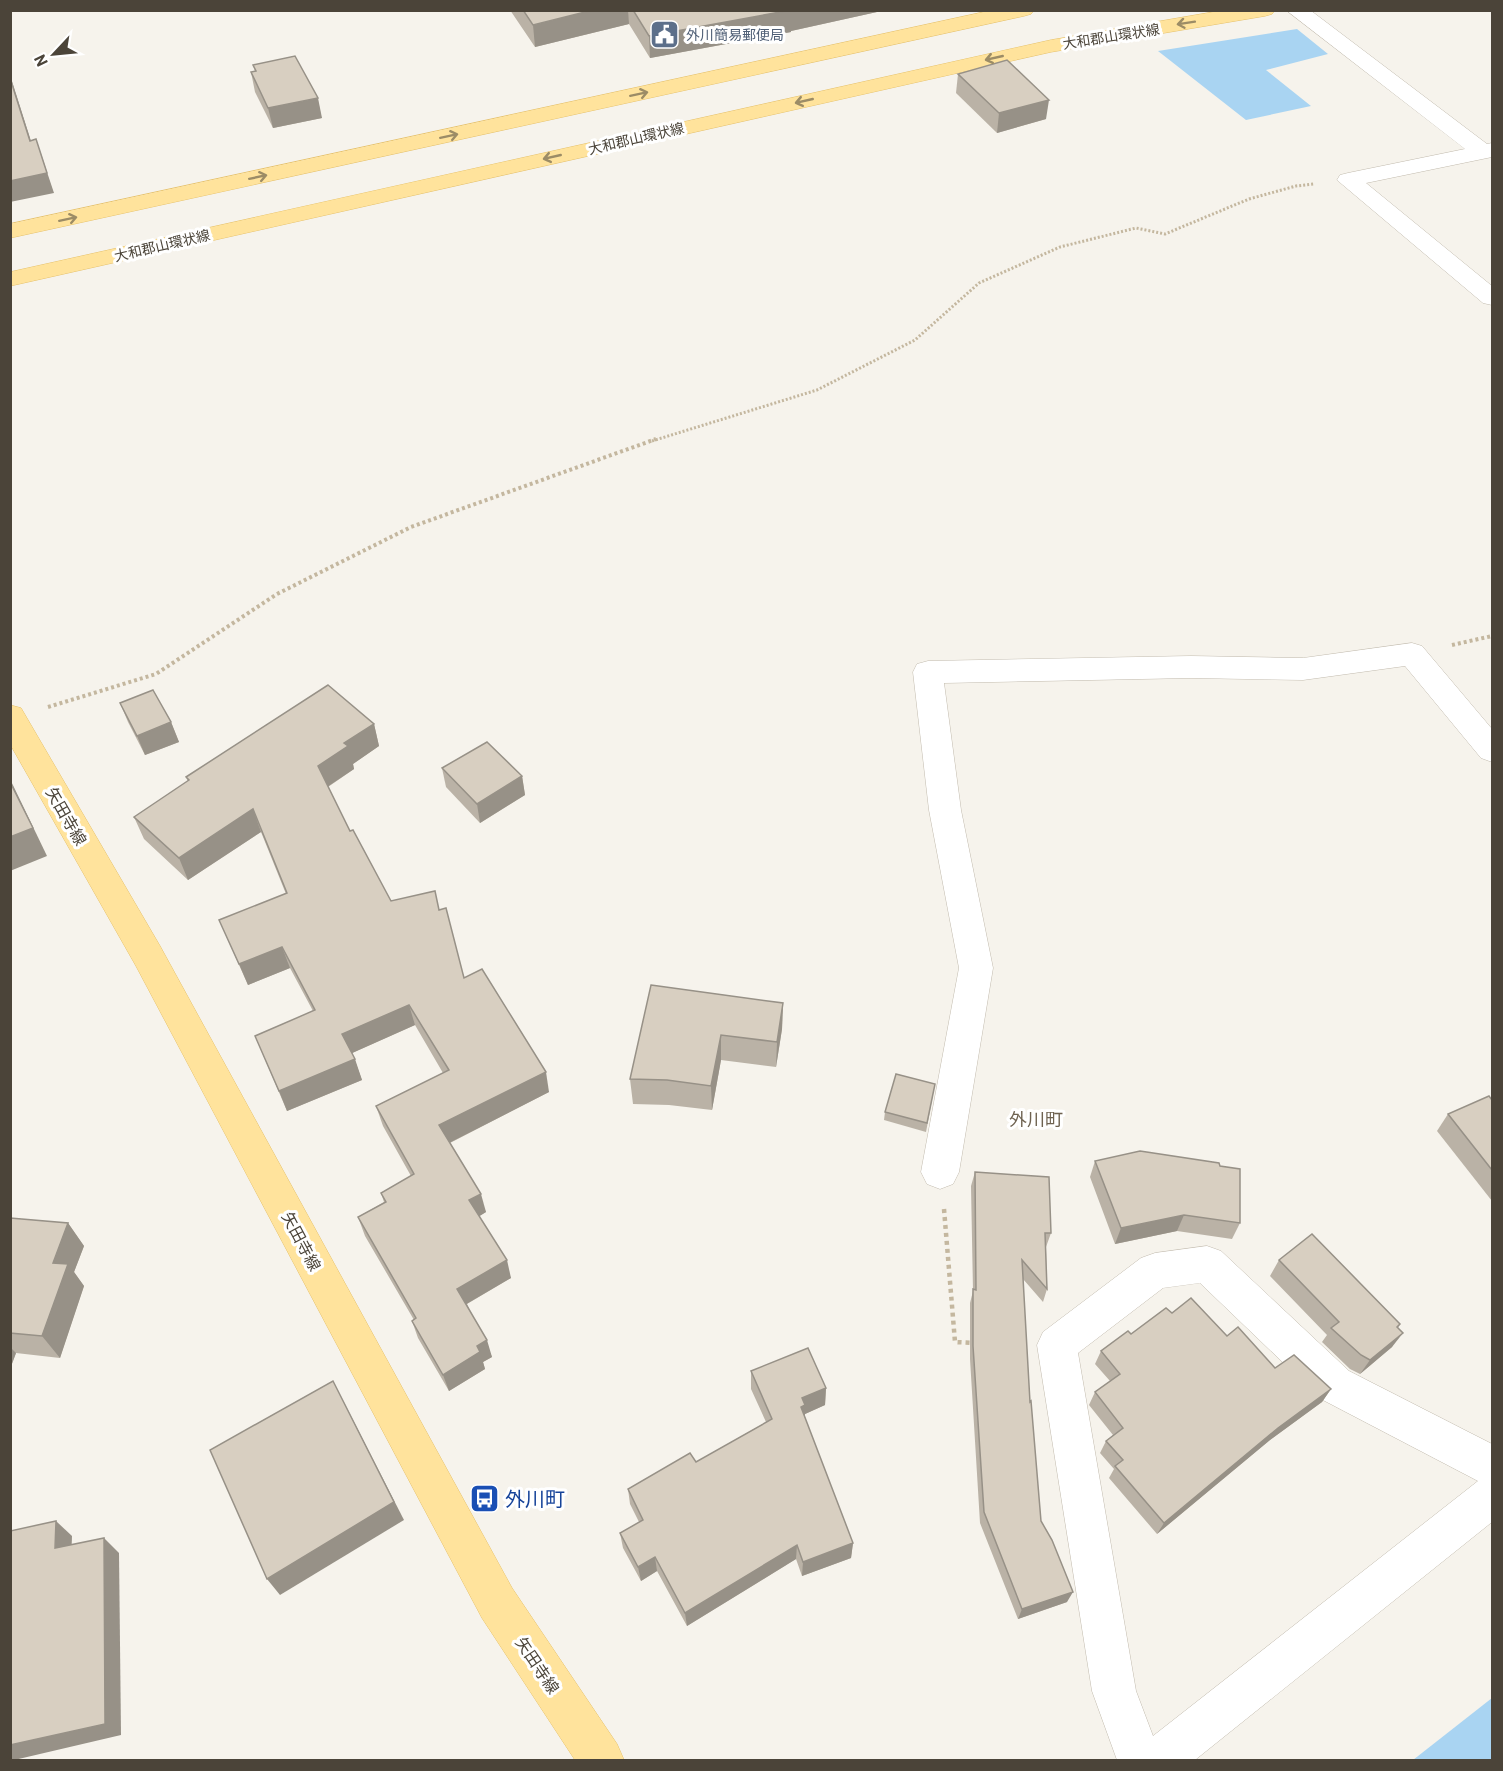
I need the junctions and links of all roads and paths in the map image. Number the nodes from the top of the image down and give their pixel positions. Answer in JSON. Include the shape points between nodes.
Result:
{"nodes":[{"id":1,"x":1024,"y":10,"type":"edge"},
{"id":2,"x":1264,"y":10,"type":"edge"},
{"id":3,"x":1296,"y":10,"type":"edge"},
{"id":4,"x":1488,"y":151,"type":"edge"},
{"id":5,"x":1348,"y":180,"type":"junction"},
{"id":6,"x":10,"y":231,"type":"edge"},
{"id":7,"x":10,"y":279,"type":"edge"},
{"id":8,"x":1492,"y":298,"type":"edge"},
{"id":9,"x":11,"y":717,"type":"edge"},
{"id":10,"x":1492,"y":750,"type":"edge"},
{"id":11,"x":940,"y":1172,"type":"joint"},
{"id":12,"x":978,"y":1343,"type":"edge"},
{"id":13,"x":1492,"y":1466,"type":"edge"},
{"id":14,"x":1492,"y":1496,"type":"edge"},
{"id":15,"x":602,"y":1761,"type":"edge"},
{"id":16,"x":1140,"y":1761,"type":"edge"},
{"id":17,"x":1159,"y":1761,"type":"edge"}],
"edges":[{"from":6,"to":1,"type":"main road","one_way":true},
{"from":2,"to":7,"type":"main road","name":"大和郡山環状線","one_way":true,"via":[[1051,45]]},
{"from":3,"to":4,"type":"street"},
{"from":4,"to":5,"type":"street"},
{"from":5,"to":8,"type":"street"},
{"from":5,"to":9,"type":"path","via":[[1296,186],[1248,199],[1165,234],[1136,228],[1060,247],[979,283],[915,340],[818,390],[619,451],[411,527],[276,594],[156,674]]},
{"from":9,"to":15,"type":"main road","name":"矢田寺線","via":[[148,956],[497,1603]]},
{"from":10,"to":11,"type":"street","via":[[1412,654],[1303,669],[928,672],[945,810],[976,968]]},
{"from":11,"to":12,"type":"path","via":[[955,1342]]},
{"from":13,"to":16,"type":"street","via":[[1335,1385],[1207,1264],[1155,1271],[1057,1345],[1114,1691]]},
{"from":14,"to":17,"type":"street"}]}
